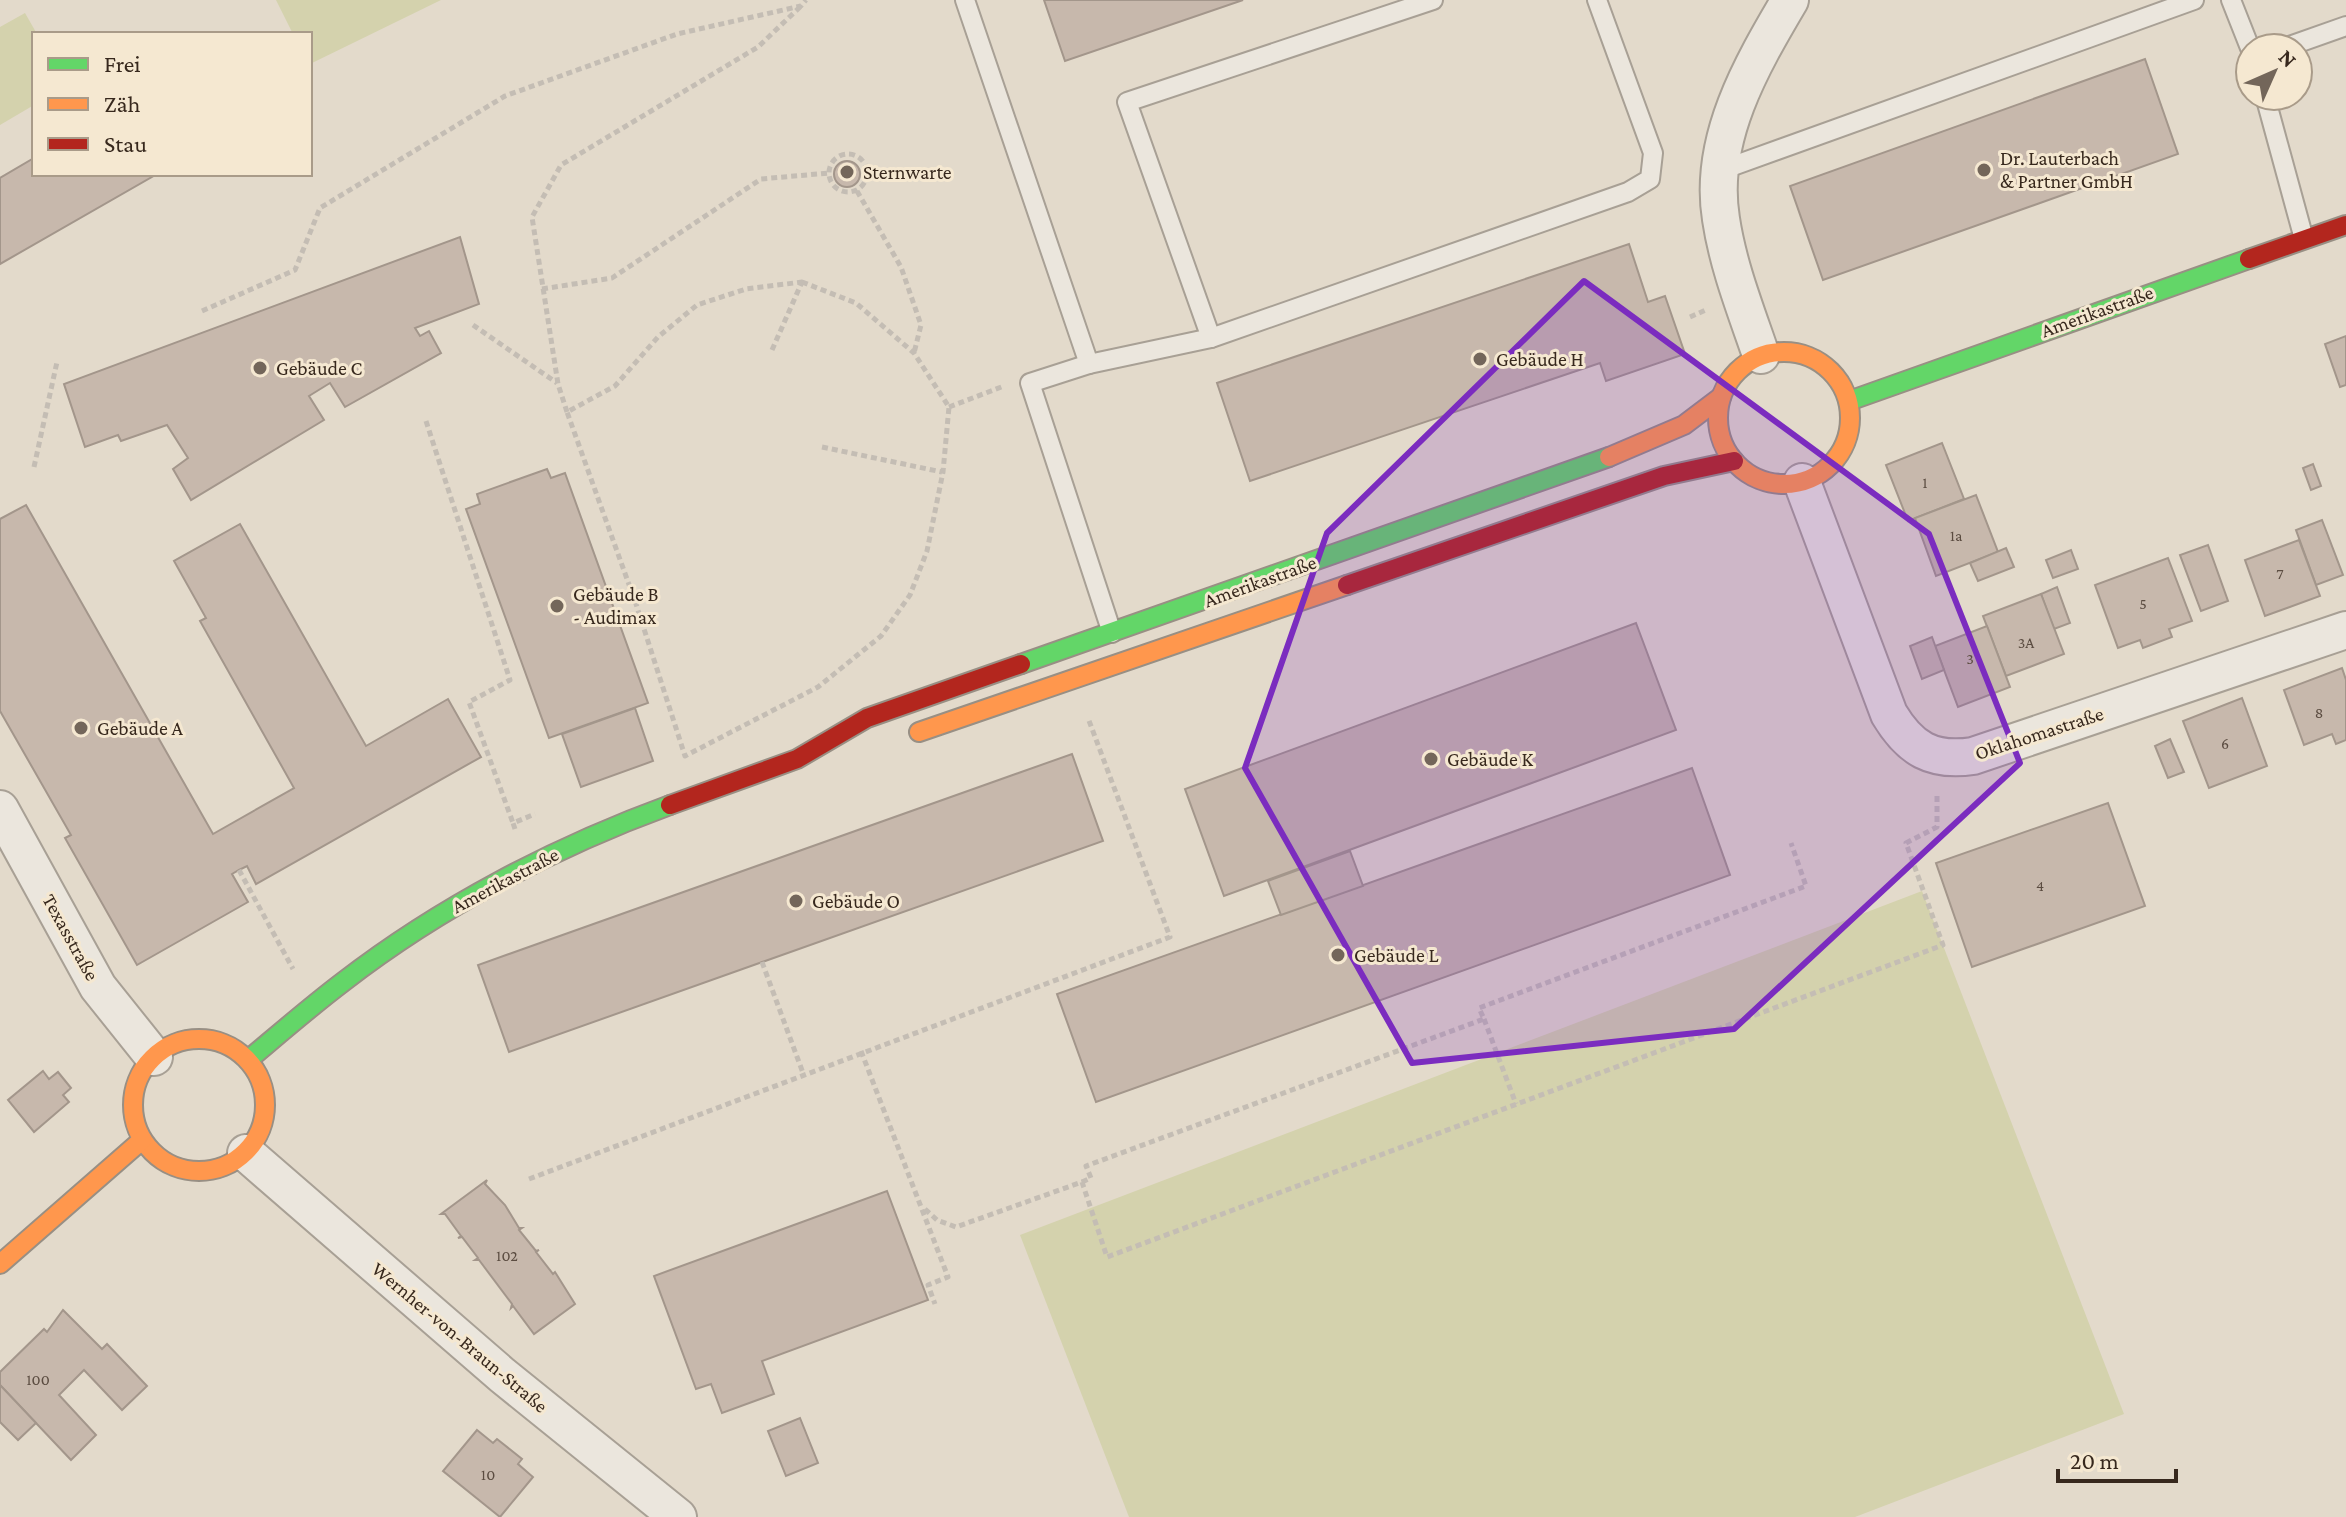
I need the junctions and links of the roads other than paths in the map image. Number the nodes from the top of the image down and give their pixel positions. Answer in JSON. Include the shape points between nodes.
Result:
{"nodes":[{"id":1,"x":965,"y":0,"type":"edge"},
{"id":2,"x":1433,"y":0,"type":"edge"},
{"id":3,"x":1597,"y":0,"type":"edge"},
{"id":4,"x":1790,"y":0,"type":"edge"},
{"id":5,"x":2194,"y":0,"type":"edge"},
{"id":6,"x":2231,"y":0,"type":"edge"},
{"id":7,"x":2346,"y":26,"type":"edge"},
{"id":8,"x":2244,"y":32,"type":"edge"},
{"id":9,"x":2314,"y":37,"type":"edge"},
{"id":10,"x":2269,"y":112,"type":"edge"},
{"id":11,"x":1719,"y":171,"type":"junction"},
{"id":12,"x":2346,"y":225,"type":"edge"},
{"id":13,"x":2304,"y":239,"type":"junction"},
{"id":14,"x":1211,"y":338,"type":"junction"},
{"id":15,"x":1761,"y":355,"type":"junction"},
{"id":16,"x":1089,"y":364,"type":"junction"},
{"id":17,"x":1721,"y":397,"type":"junction"},
{"id":18,"x":1849,"y":401,"type":"junction"},
{"id":19,"x":1734,"y":461,"type":"junction"},
{"id":20,"x":1802,"y":482,"type":"junction"},
{"id":21,"x":2346,"y":630,"type":"edge"},
{"id":22,"x":1112,"y":633,"type":"junction"},
{"id":23,"x":1122,"y":662,"type":"junction"},
{"id":24,"x":902,"y":738,"type":"dead end"},
{"id":25,"x":838,"y":755,"type":"dead end"},
{"id":26,"x":797,"y":759,"type":"junction"},
{"id":27,"x":0,"y":809,"type":"edge"},
{"id":28,"x":154,"y":1057,"type":"junction"},
{"id":29,"x":248,"y":1060,"type":"junction"},
{"id":30,"x":142,"y":1140,"type":"junction"},
{"id":31,"x":246,"y":1153,"type":"junction"},
{"id":32,"x":0,"y":1264,"type":"edge"},
{"id":33,"x":678,"y":1517,"type":"edge"}],
"edges":[{"from":1,"to":16,"type":"lane"},
{"from":2,"to":14,"type":"lane","via":[[1127,102]]},
{"from":3,"to":14,"type":"lane","via":[[1653,153],[1650,179],[1628,192]]},
{"from":4,"to":11,"type":"street","via":[[1740,97]]},
{"from":5,"to":11,"type":"lane"},
{"from":6,"to":8,"type":"lane"},
{"from":7,"to":9,"type":"lane"},
{"from":10,"to":13,"type":"lane"},
{"from":11,"to":15,"type":"street","via":[[1720,217]]},
{"from":12,"to":13,"type":"street","name":"Amerikastraße"},
{"from":13,"to":18,"type":"street","name":"Amerikastraße"},
{"from":14,"to":16,"type":"lane"},
{"from":15,"to":17,"type":"street","name":"Amerikastraße","via":[[1743,365]]},
{"from":15,"to":18,"type":"street","via":[[1779,351],[1815,359],[1836,376]]},
{"from":16,"to":22,"type":"lane","via":[[1030,383]]},
{"from":17,"to":19,"type":"street","via":[[1718,424]]},
{"from":17,"to":22,"type":"street","name":"Amerikastraße","via":[[1651,442]]},
{"from":18,"to":20,"type":"street","via":[[1849,435],[1842,451],[1832,465]]},
{"from":19,"to":20,"type":"street","via":[[1773,484]]},
{"from":19,"to":23,"type":"street","name":"Amerikastraße","via":[[1664,476]]},
{"from":20,"to":21,"type":"street","name":"Oklahomastraße","via":[[1889,714],[1902,736],[1932,756],[1973,756]]},
{"from":22,"to":23,"type":"lane"},
{"from":22,"to":26,"type":"street","name":"Amerikastraße","via":[[867,718]]},
{"from":23,"to":24,"type":"street","name":"Amerikastraße"},
{"from":25,"to":26,"type":"street","name":"Amerikastraße"},
{"from":26,"to":29,"type":"street","name":"Amerikastraße","via":[[607,828],[457,905],[344,981]]},
{"from":27,"to":28,"type":"street","name":"Texasstraße","via":[[98,987]]},
{"from":28,"to":29,"type":"street","via":[[168,1047],[201,1039]]},
{"from":28,"to":30,"type":"street","via":[[140,1074],[133,1096]]},
{"from":29,"to":31,"type":"street","via":[[262,1085],[265,1114]]},
{"from":30,"to":31,"type":"street","via":[[172,1166],[191,1171],[211,1170]]},
{"from":30,"to":32,"type":"street"},
{"from":31,"to":33,"type":"street","name":"Wernher-von-Braun-Straße","via":[[502,1375]]}]}
